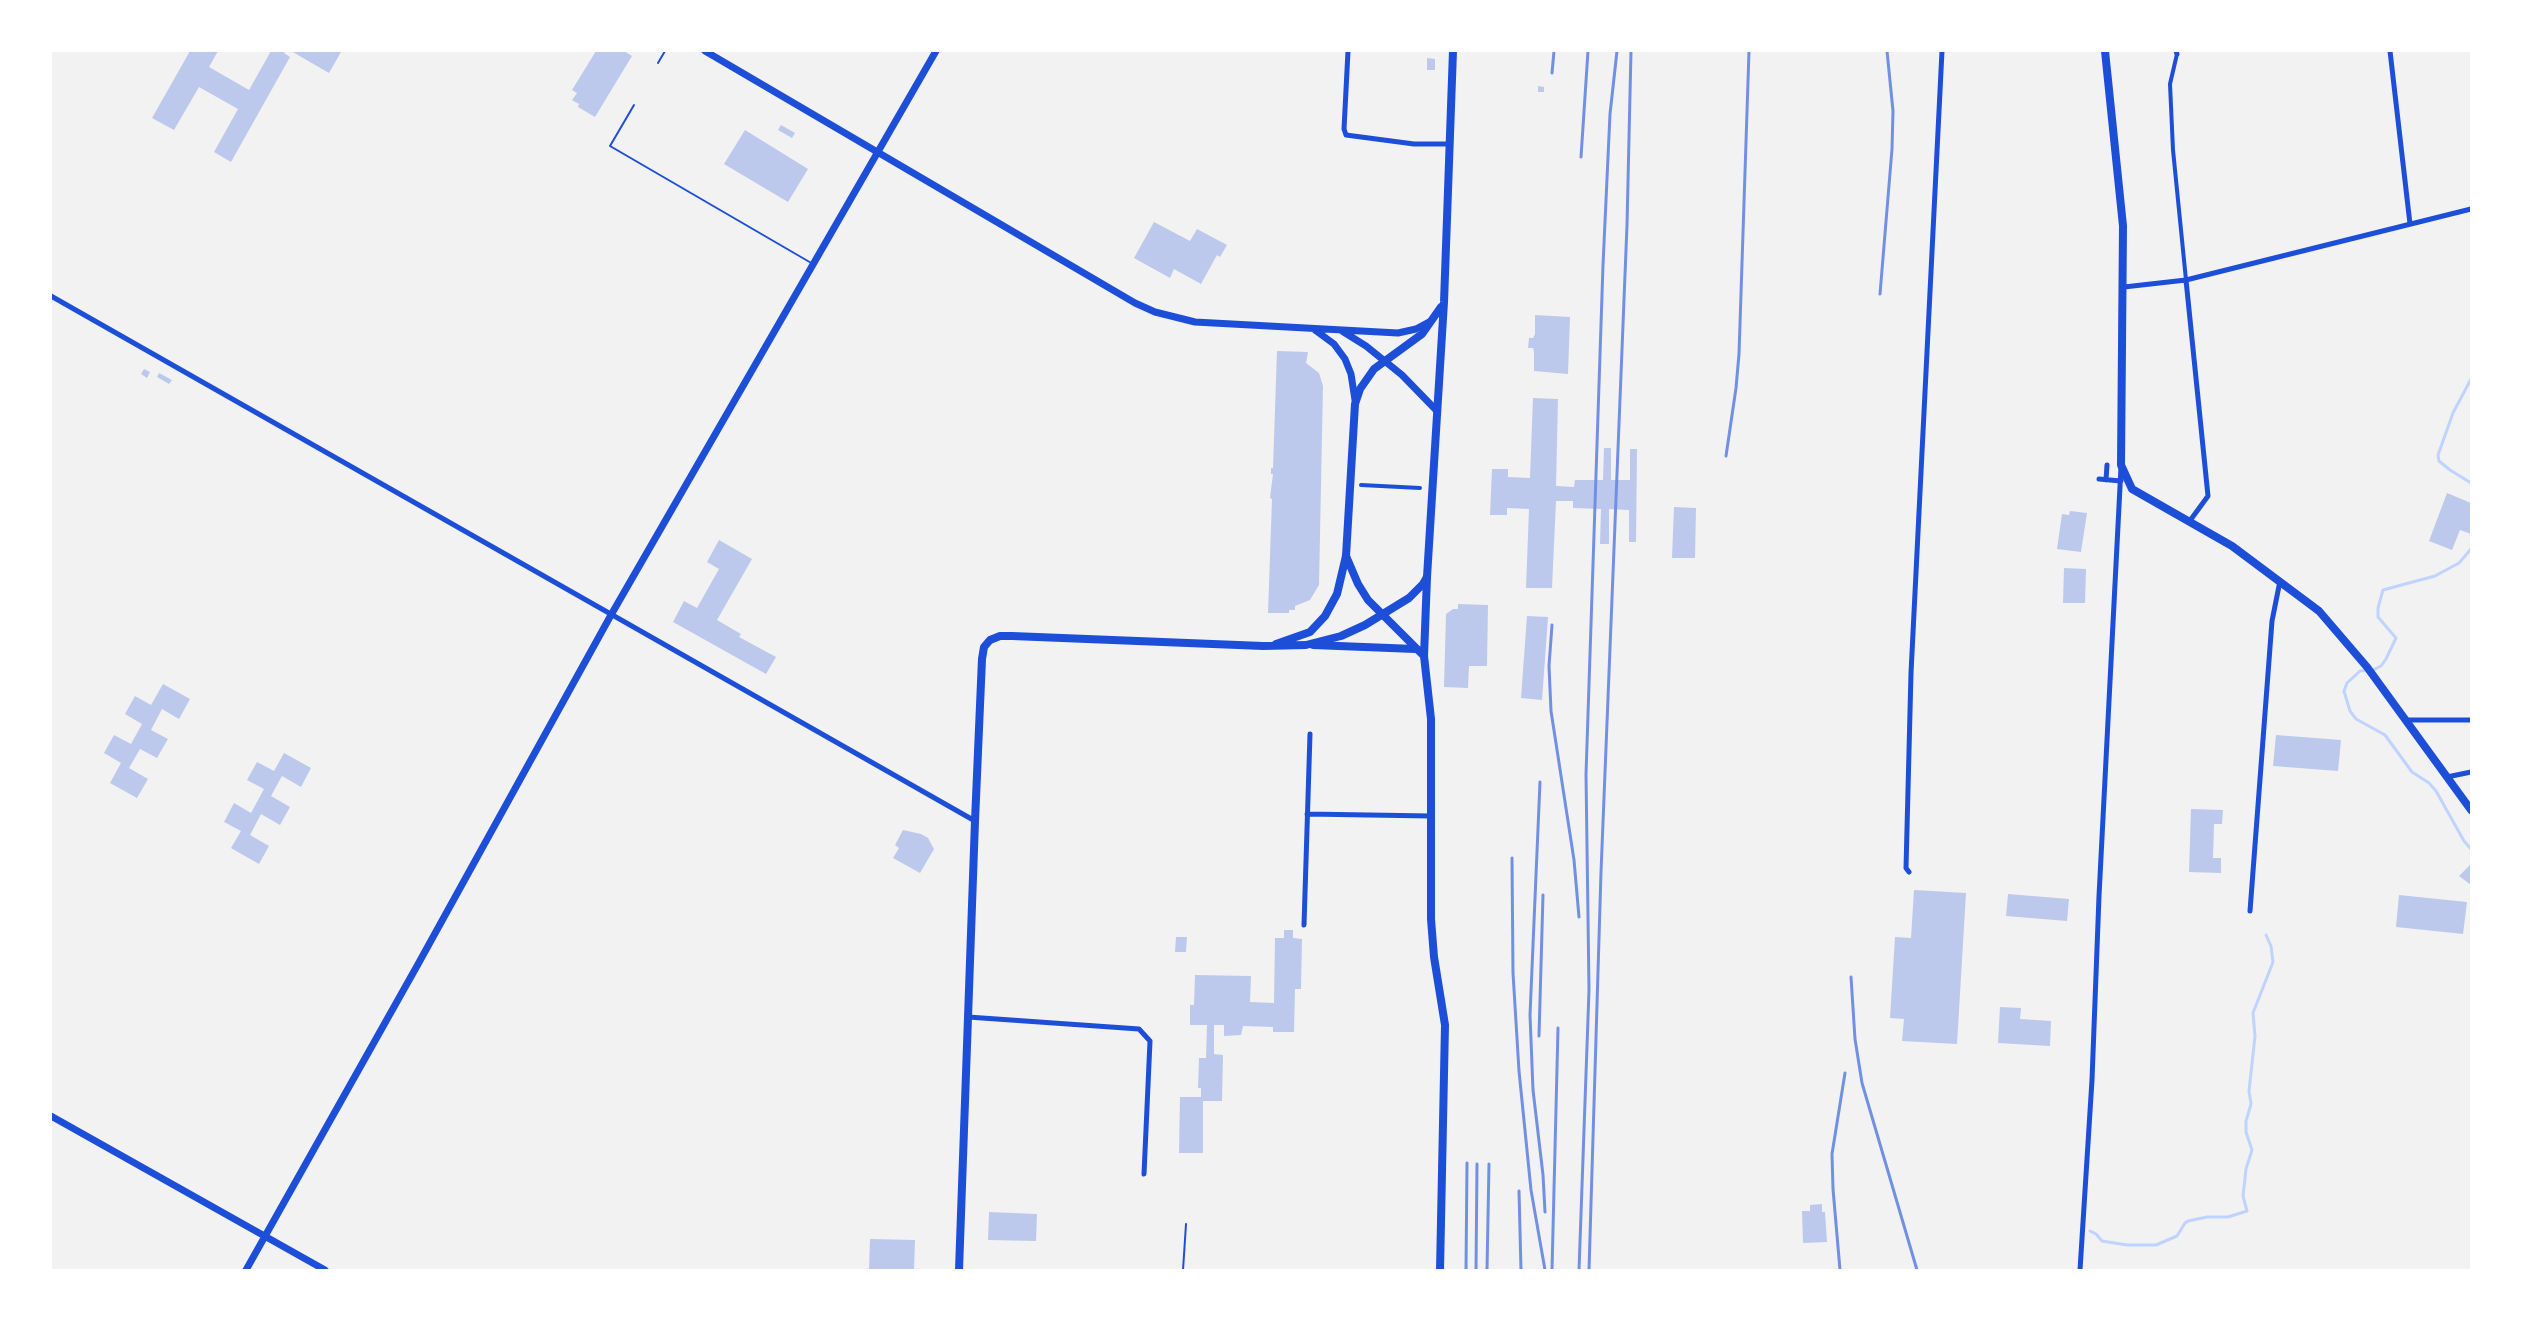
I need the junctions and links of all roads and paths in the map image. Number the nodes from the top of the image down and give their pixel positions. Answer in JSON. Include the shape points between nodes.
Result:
{"nodes":[{"id":1,"x":665,"y":51,"type":"edge"},
{"id":2,"x":705,"y":51,"type":"edge"},
{"id":3,"x":936,"y":51,"type":"edge"},
{"id":4,"x":1348,"y":51,"type":"edge"},
{"id":5,"x":1453,"y":51,"type":"edge"},
{"id":6,"x":1942,"y":51,"type":"edge"},
{"id":7,"x":2105,"y":51,"type":"edge"},
{"id":8,"x":2390,"y":51,"type":"edge"},
{"id":9,"x":2176,"y":52,"type":"edge"},
{"id":10,"x":658,"y":63,"type":"dead end"},
{"id":11,"x":634,"y":105,"type":"dead end"},
{"id":12,"x":1449,"y":144,"type":"junction"},
{"id":13,"x":876,"y":152,"type":"junction"},
{"id":14,"x":2471,"y":209,"type":"edge"},
{"id":15,"x":2410,"y":224,"type":"junction"},
{"id":16,"x":813,"y":264,"type":"junction"},
{"id":17,"x":2186,"y":280,"type":"junction"},
{"id":18,"x":2124,"y":287,"type":"junction"},
{"id":19,"x":51,"y":296,"type":"edge"},
{"id":20,"x":1444,"y":302,"type":"junction"},
{"id":21,"x":1439,"y":313,"type":"junction"},
{"id":22,"x":1312,"y":329,"type":"junction"},
{"id":23,"x":1342,"y":330,"type":"junction"},
{"id":24,"x":1384,"y":360,"type":"junction"},
{"id":25,"x":1355,"y":404,"type":"junction"},
{"id":26,"x":1436,"y":410,"type":"junction"},
{"id":27,"x":2107,"y":465,"type":"dead end"},
{"id":28,"x":2121,"y":465,"type":"junction"},
{"id":29,"x":2099,"y":479,"type":"dead end"},
{"id":30,"x":2106,"y":480,"type":"junction"},
{"id":31,"x":2121,"y":481,"type":"junction"},
{"id":32,"x":1361,"y":485,"type":"dead end"},
{"id":33,"x":1420,"y":488,"type":"dead end"},
{"id":34,"x":2189,"y":522,"type":"junction"},
{"id":35,"x":1347,"y":556,"type":"junction"},
{"id":36,"x":1427,"y":577,"type":"junction"},
{"id":37,"x":2280,"y":581,"type":"junction"},
{"id":38,"x":611,"y":615,"type":"junction"},
{"id":39,"x":1382,"y":616,"type":"junction"},
{"id":40,"x":1306,"y":645,"type":"junction"},
{"id":41,"x":1270,"y":646,"type":"junction"},
{"id":42,"x":1415,"y":650,"type":"junction"},
{"id":43,"x":1424,"y":656,"type":"junction"},
{"id":44,"x":2405,"y":720,"type":"junction"},
{"id":45,"x":2471,"y":720,"type":"edge"},
{"id":46,"x":1310,"y":734,"type":"dead end"},
{"id":47,"x":2471,"y":772,"type":"edge"},
{"id":48,"x":2447,"y":777,"type":"junction"},
{"id":49,"x":2471,"y":810,"type":"edge"},
{"id":50,"x":1307,"y":814,"type":"junction"},
{"id":51,"x":1431,"y":816,"type":"junction"},
{"id":52,"x":975,"y":821,"type":"junction"},
{"id":53,"x":1909,"y":872,"type":"dead end"},
{"id":54,"x":2250,"y":911,"type":"dead end"},
{"id":55,"x":1304,"y":925,"type":"dead end"},
{"id":56,"x":968,"y":1017,"type":"junction"},
{"id":57,"x":51,"y":1116,"type":"edge"},
{"id":58,"x":1144,"y":1174,"type":"dead end"},
{"id":59,"x":1186,"y":1224,"type":"dead end"},
{"id":60,"x":264,"y":1236,"type":"junction"},
{"id":61,"x":246,"y":1270,"type":"edge"},
{"id":62,"x":325,"y":1270,"type":"edge"},
{"id":63,"x":959,"y":1270,"type":"edge"},
{"id":64,"x":1184,"y":1270,"type":"edge"},
{"id":65,"x":1440,"y":1270,"type":"edge"},
{"id":66,"x":2080,"y":1270,"type":"edge"}],
"edges":[{"from":1,"to":10,"type":"lane"},
{"from":2,"to":13,"type":"street"},
{"from":3,"to":13,"type":"street"},
{"from":4,"to":12,"type":"street","via":[[1344,129],[1347,135],[1414,144]]},
{"from":5,"to":12,"type":"main road"},
{"from":6,"to":53,"type":"street","via":[[1911,673],[1906,868]]},
{"from":7,"to":18,"type":"main road","via":[[2123,226]]},
{"from":8,"to":15,"type":"street"},
{"from":9,"to":17,"type":"street","via":[[2170,84]]},
{"from":11,"to":16,"type":"lane","via":[[610,146]]},
{"from":12,"to":20,"type":"main road"},
{"from":13,"to":16,"type":"street"},
{"from":13,"to":22,"type":"street","via":[[1155,312],[1195,322]]},
{"from":14,"to":15,"type":"street"},
{"from":15,"to":17,"type":"street"},
{"from":16,"to":38,"type":"street"},
{"from":17,"to":18,"type":"street"},
{"from":17,"to":34,"type":"street","via":[[2208,496]]},
{"from":18,"to":28,"type":"main road"},
{"from":19,"to":38,"type":"street"},
{"from":20,"to":21,"type":"main road"},
{"from":20,"to":26,"type":"main road"},
{"from":21,"to":23,"type":"street","via":[[1416,329],[1398,333]]},
{"from":21,"to":24,"type":"main road","via":[[1422,334]]},
{"from":22,"to":23,"type":"street"},
{"from":22,"to":25,"type":"street","via":[[1334,344],[1345,359]]},
{"from":23,"to":24,"type":"street"},
{"from":24,"to":25,"type":"main road","via":[[1366,378]]},
{"from":24,"to":26,"type":"street"},
{"from":25,"to":35,"type":"main road"},
{"from":26,"to":36,"type":"main road"},
{"from":27,"to":30,"type":"street"},
{"from":28,"to":31,"type":"street"},
{"from":28,"to":34,"type":"main road","via":[[2132,489]]},
{"from":29,"to":30,"type":"street"},
{"from":30,"to":31,"type":"street"},
{"from":31,"to":66,"type":"street"},
{"from":32,"to":33,"type":"street"},
{"from":34,"to":37,"type":"main road","via":[[2232,546]]},
{"from":35,"to":39,"type":"main road","via":[[1358,584]]},
{"from":35,"to":41,"type":"main road","via":[[1337,594],[1320,623],[1310,632]]},
{"from":36,"to":39,"type":"main road","via":[[1409,598]]},
{"from":36,"to":43,"type":"main road"},
{"from":37,"to":44,"type":"main road","via":[[2319,610]]},
{"from":37,"to":54,"type":"street","via":[[2272,621]]},
{"from":38,"to":52,"type":"street"},
{"from":38,"to":60,"type":"street"},
{"from":39,"to":40,"type":"main road","via":[[1341,636]]},
{"from":39,"to":42,"type":"main road"},
{"from":40,"to":41,"type":"main road"},
{"from":40,"to":42,"type":"main road"},
{"from":41,"to":52,"type":"main road","via":[[1012,636],[990,640],[982,659]]},
{"from":42,"to":43,"type":"main road"},
{"from":43,"to":51,"type":"main road","via":[[1431,719]]},
{"from":44,"to":45,"type":"street"},
{"from":44,"to":48,"type":"main road"},
{"from":46,"to":50,"type":"street"},
{"from":47,"to":48,"type":"street"},
{"from":48,"to":49,"type":"main road"},
{"from":50,"to":51,"type":"street"},
{"from":50,"to":55,"type":"street"},
{"from":51,"to":65,"type":"main road","via":[[1434,957],[1445,1025]]},
{"from":52,"to":56,"type":"main road"},
{"from":56,"to":58,"type":"street","via":[[1139,1029],[1150,1041]]},
{"from":56,"to":63,"type":"main road"},
{"from":57,"to":60,"type":"street"},
{"from":59,"to":64,"type":"lane"},
{"from":60,"to":61,"type":"street"},
{"from":60,"to":62,"type":"street"}]}
